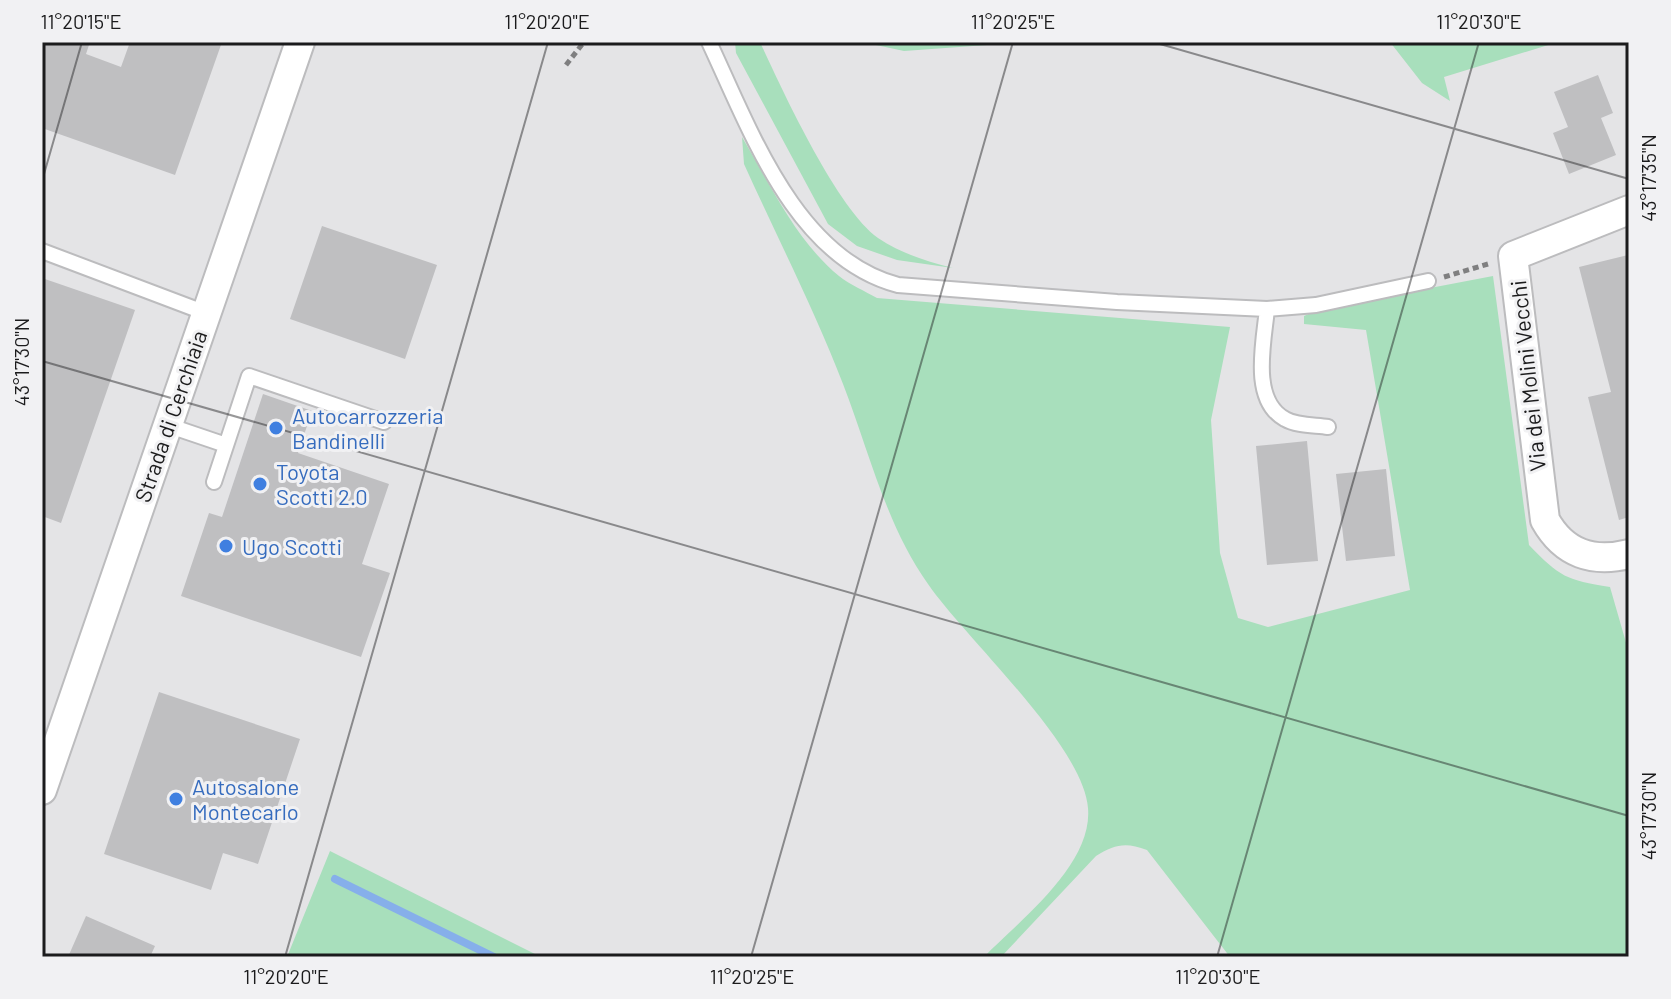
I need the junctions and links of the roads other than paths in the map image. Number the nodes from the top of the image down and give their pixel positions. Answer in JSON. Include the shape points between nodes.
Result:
{"nodes":[{"id":1,"x":300,"y":42,"type":"edge"},
{"id":2,"x":709,"y":42,"type":"edge"},
{"id":3,"x":1629,"y":210,"type":"edge"},
{"id":4,"x":42,"y":251,"type":"edge"},
{"id":5,"x":1428,"y":281,"type":"road end"},
{"id":6,"x":1267,"y":309,"type":"junction"},
{"id":7,"x":206,"y":313,"type":"junction"},
{"id":8,"x":384,"y":422,"type":"dead end"},
{"id":9,"x":167,"y":425,"type":"junction"},
{"id":10,"x":1328,"y":427,"type":"dead end"},
{"id":11,"x":226,"y":445,"type":"junction"},
{"id":12,"x":214,"y":482,"type":"dead end"},
{"id":13,"x":1629,"y":554,"type":"edge"},
{"id":14,"x":42,"y":790,"type":"edge"}],
"edges":[{"from":1,"to":7,"type":"street","name":"Strada di Cerchiaia"},
{"from":2,"to":6,"type":"lane","via":[[745,125],[781,185],[833,250],[874,279],[1018,295]]},
{"from":3,"to":13,"type":"street","name":"Via dei Molini Vecchi","via":[[1513,256],[1545,520],[1562,542],[1582,555],[1605,559]]},
{"from":4,"to":7,"type":"lane"},
{"from":5,"to":6,"type":"lane","via":[[1316,305]]},
{"from":6,"to":10,"type":"lane","via":[[1263,379],[1270,404],[1293,423]]},
{"from":7,"to":9,"type":"street","name":"Strada di Cerchiaia"},
{"from":8,"to":11,"type":"lane","via":[[249,376]]},
{"from":9,"to":11,"type":"lane"},
{"from":9,"to":14,"type":"street","name":"Strada di Cerchiaia"},
{"from":11,"to":12,"type":"lane"}]}
